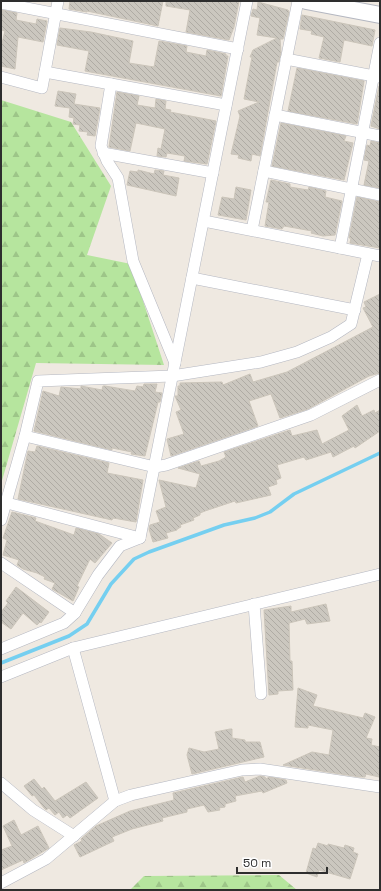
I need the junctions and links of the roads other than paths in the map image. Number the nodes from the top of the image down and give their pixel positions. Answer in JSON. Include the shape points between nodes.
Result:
{"nodes":[{"id":1,"x":58,"y":1,"type":"edge"},
{"id":2,"x":248,"y":1,"type":"edge"},
{"id":3,"x":298,"y":1,"type":"edge"},
{"id":4,"x":306,"y":1,"type":"edge"},
{"id":5,"x":1,"y":3,"type":"edge"},
{"id":6,"x":56,"y":13,"type":"junction"},
{"id":7,"x":380,"y":15,"type":"edge"},
{"id":8,"x":380,"y":43,"type":"edge"},
{"id":9,"x":238,"y":49,"type":"junction"},
{"id":10,"x":286,"y":59,"type":"junction"},
{"id":11,"x":45,"y":72,"type":"junction"},
{"id":12,"x":1,"y":76,"type":"edge"},
{"id":13,"x":377,"y":77,"type":"edge"},
{"id":14,"x":111,"y":84,"type":"junction"},
{"id":15,"x":226,"y":105,"type":"junction"},
{"id":16,"x":275,"y":115,"type":"junction"},
{"id":17,"x":363,"y":132,"type":"junction"},
{"id":18,"x":380,"y":136,"type":"edge"},
{"id":19,"x":103,"y":153,"type":"junction"},
{"id":20,"x":264,"y":171,"type":"junction"},
{"id":21,"x":213,"y":173,"type":"junction"},
{"id":22,"x":351,"y":189,"type":"junction"},
{"id":23,"x":380,"y":195,"type":"edge"},
{"id":24,"x":204,"y":221,"type":"junction"},
{"id":25,"x":252,"y":230,"type":"junction"},
{"id":26,"x":340,"y":248,"type":"junction"},
{"id":27,"x":368,"y":254,"type":"junction"},
{"id":28,"x":380,"y":256,"type":"edge"},
{"id":29,"x":192,"y":278,"type":"junction"},
{"id":30,"x":355,"y":310,"type":"junction"},
{"id":31,"x":175,"y":363,"type":"junction"},
{"id":32,"x":172,"y":376,"type":"junction"},
{"id":33,"x":380,"y":380,"type":"edge"},
{"id":34,"x":25,"y":436,"type":"junction"},
{"id":35,"x":155,"y":467,"type":"junction"},
{"id":36,"x":7,"y":503,"type":"junction"},
{"id":37,"x":1,"y":520,"type":"edge"},
{"id":38,"x":140,"y":538,"type":"junction"},
{"id":39,"x":1,"y":563,"type":"edge"},
{"id":40,"x":380,"y":574,"type":"edge"},
{"id":41,"x":254,"y":604,"type":"junction"},
{"id":42,"x":75,"y":613,"type":"junction"},
{"id":43,"x":1,"y":648,"type":"edge"},
{"id":44,"x":73,"y":648,"type":"junction"},
{"id":45,"x":1,"y":677,"type":"edge"},
{"id":46,"x":260,"y":694,"type":"dead end"},
{"id":47,"x":1,"y":783,"type":"edge"},
{"id":48,"x":380,"y":788,"type":"edge"},
{"id":49,"x":115,"y":801,"type":"junction"},
{"id":50,"x":74,"y":836,"type":"junction"},
{"id":51,"x":1,"y":883,"type":"edge"}],
"edges":[{"from":1,"to":6,"type":"street"},
{"from":2,"to":9,"type":"street"},
{"from":3,"to":10,"type":"street"},
{"from":4,"to":7,"type":"street"},
{"from":5,"to":6,"type":"street"},
{"from":6,"to":9,"type":"street"},
{"from":6,"to":11,"type":"street"},
{"from":8,"to":13,"type":"street"},
{"from":9,"to":15,"type":"street"},
{"from":10,"to":13,"type":"street"},
{"from":10,"to":16,"type":"street"},
{"from":11,"to":12,"type":"street","via":[[42,88]]},
{"from":11,"to":14,"type":"street"},
{"from":13,"to":17,"type":"street"},
{"from":14,"to":15,"type":"street"},
{"from":14,"to":19,"type":"street","via":[[101,146]]},
{"from":15,"to":21,"type":"street"},
{"from":16,"to":17,"type":"street"},
{"from":16,"to":20,"type":"street"},
{"from":17,"to":18,"type":"street"},
{"from":17,"to":22,"type":"street"},
{"from":19,"to":21,"type":"street"},
{"from":19,"to":31,"type":"street","via":[[118,178],[133,261]]},
{"from":20,"to":22,"type":"street"},
{"from":20,"to":25,"type":"street"},
{"from":21,"to":24,"type":"street"},
{"from":22,"to":23,"type":"street"},
{"from":22,"to":26,"type":"street"},
{"from":24,"to":25,"type":"street"},
{"from":24,"to":29,"type":"street"},
{"from":25,"to":26,"type":"street"},
{"from":26,"to":27,"type":"street"},
{"from":27,"to":28,"type":"street"},
{"from":27,"to":30,"type":"street"},
{"from":29,"to":30,"type":"street"},
{"from":29,"to":31,"type":"street"},
{"from":30,"to":32,"type":"street","via":[[351,324],[331,337],[297,352],[261,362]]},
{"from":31,"to":32,"type":"street"},
{"from":32,"to":34,"type":"street","via":[[38,381]]},
{"from":32,"to":35,"type":"street"},
{"from":33,"to":35,"type":"street","via":[[311,415]]},
{"from":34,"to":35,"type":"street"},
{"from":34,"to":36,"type":"street"},
{"from":35,"to":38,"type":"street"},
{"from":36,"to":37,"type":"street"},
{"from":36,"to":38,"type":"street"},
{"from":38,"to":42,"type":"street","via":[[120,546],[98,575]]},
{"from":39,"to":42,"type":"street"},
{"from":40,"to":41,"type":"street"},
{"from":41,"to":44,"type":"street"},
{"from":41,"to":46,"type":"street"},
{"from":42,"to":43,"type":"street","via":[[64,623]]},
{"from":44,"to":45,"type":"street"},
{"from":44,"to":49,"type":"street"},
{"from":47,"to":50,"type":"street","via":[[33,810]]},
{"from":48,"to":49,"type":"street","via":[[260,768],[131,795]]},
{"from":49,"to":50,"type":"street"},
{"from":50,"to":51,"type":"street","via":[[46,859]]}]}
